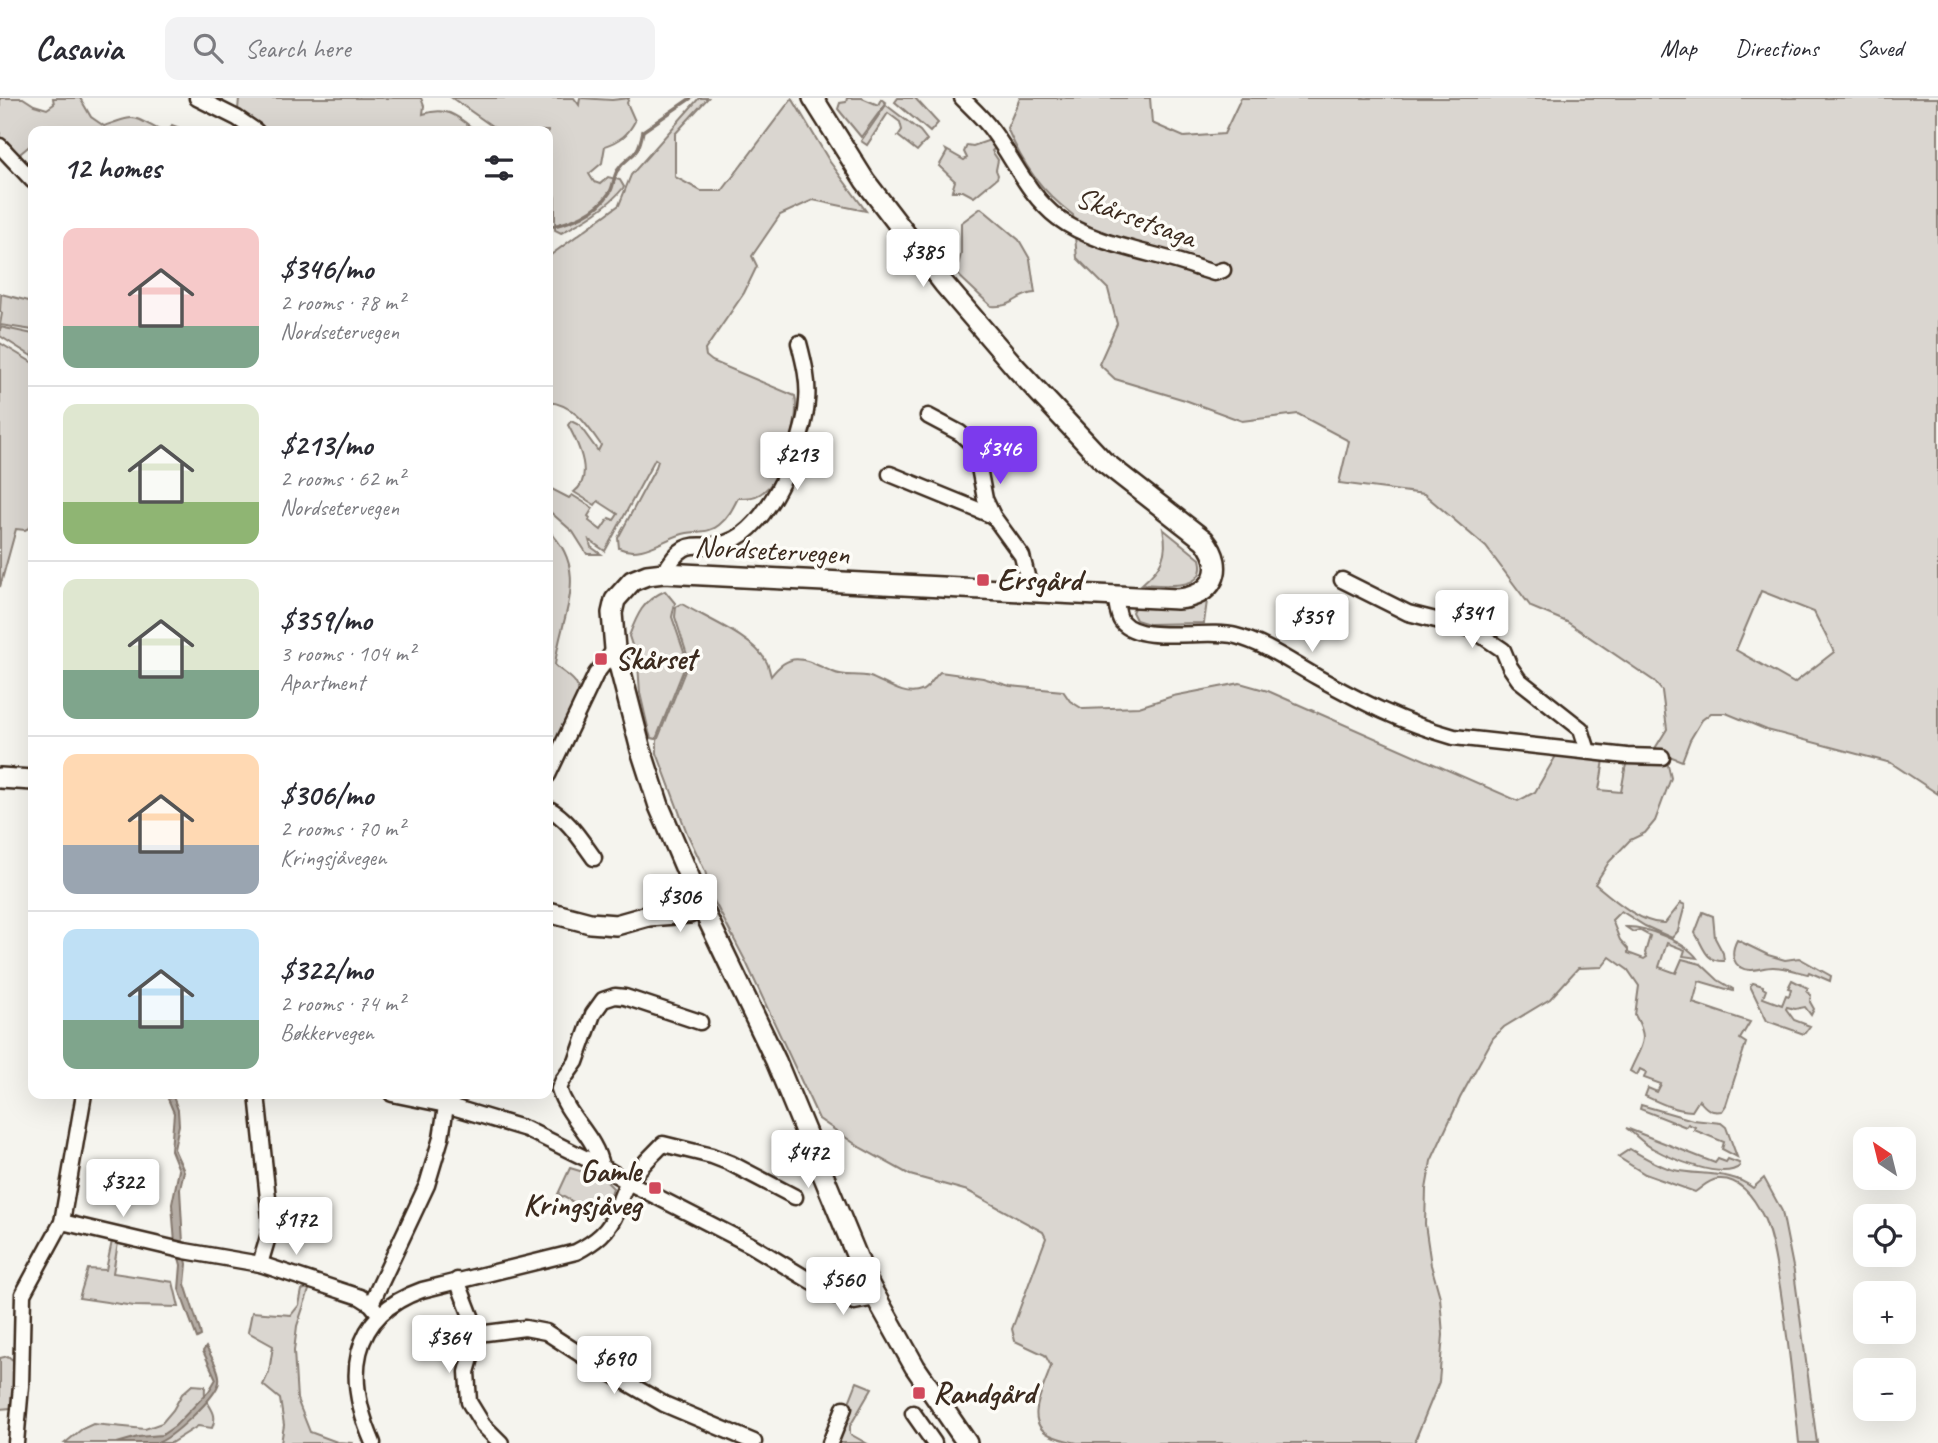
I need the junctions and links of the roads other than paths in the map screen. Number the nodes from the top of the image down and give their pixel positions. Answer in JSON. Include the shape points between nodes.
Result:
{"nodes":[{"id":1,"x":197,"y":98,"type":"edge"},
{"id":2,"x":813,"y":98,"type":"edge"},
{"id":3,"x":962,"y":98,"type":"edge"},
{"id":4,"x":249,"y":126,"type":"edge"},
{"id":5,"x":0,"y":145,"type":"edge"},
{"id":6,"x":28,"y":176,"type":"edge"},
{"id":7,"x":1223,"y":270,"type":"dead end"},
{"id":8,"x":799,"y":343,"type":"dead end"},
{"id":9,"x":928,"y":416,"type":"dead end"},
{"id":10,"x":890,"y":474,"type":"dead end"},
{"id":11,"x":993,"y":516,"type":"junction"},
{"id":12,"x":664,"y":573,"type":"junction"},
{"id":13,"x":1342,"y":580,"type":"dead end"},
{"id":14,"x":1031,"y":592,"type":"junction"},
{"id":15,"x":1115,"y":596,"type":"junction"},
{"id":16,"x":615,"y":649,"type":"junction"},
{"id":17,"x":1588,"y":751,"type":"junction"},
{"id":18,"x":1662,"y":757,"type":"dead end"},
{"id":19,"x":553,"y":764,"type":"edge"},
{"id":20,"x":0,"y":778,"type":"edge"},
{"id":21,"x":28,"y":780,"type":"edge"},
{"id":22,"x":553,"y":811,"type":"edge"},
{"id":23,"x":594,"y":858,"type":"dead end"},
{"id":24,"x":692,"y":885,"type":"junction"},
{"id":25,"x":702,"y":907,"type":"junction"},
{"id":26,"x":553,"y":913,"type":"edge"},
{"id":27,"x":648,"y":916,"type":"junction"},
{"id":28,"x":700,"y":1022,"type":"dead end"},
{"id":29,"x":83,"y":1099,"type":"edge"},
{"id":30,"x":258,"y":1099,"type":"edge"},
{"id":31,"x":447,"y":1099,"type":"edge"},
{"id":32,"x":601,"y":1166,"type":"junction"},
{"id":33,"x":628,"y":1182,"type":"junction"},
{"id":34,"x":795,"y":1197,"type":"dead end"},
{"id":35,"x":62,"y":1222,"type":"junction"},
{"id":36,"x":260,"y":1264,"type":"junction"},
{"id":37,"x":457,"y":1280,"type":"junction"},
{"id":38,"x":871,"y":1289,"type":"junction"},
{"id":39,"x":375,"y":1309,"type":"junction"},
{"id":40,"x":478,"y":1334,"type":"junction"},
{"id":41,"x":844,"y":1408,"type":"dead end"},
{"id":42,"x":913,"y":1413,"type":"dead end"},
{"id":43,"x":754,"y":1442,"type":"edge"},
{"id":44,"x":16,"y":1443,"type":"edge"},
{"id":45,"x":373,"y":1443,"type":"edge"},
{"id":46,"x":501,"y":1443,"type":"edge"},
{"id":47,"x":830,"y":1443,"type":"edge"},
{"id":48,"x":934,"y":1443,"type":"edge"},
{"id":49,"x":967,"y":1443,"type":"edge"}],
"edges":[{"from":1,"to":4,"type":"street"},
{"from":2,"to":15,"type":"main road","name":"Nordsetervegen","via":[[865,181],[1016,368],[1103,461],[1195,533],[1212,552],[1214,577],[1198,595],[1177,599]]},
{"from":3,"to":7,"type":"street","name":"Skårsetsaga","via":[[990,127],[1040,202],[1064,222],[1198,268]]},
{"from":5,"to":6,"type":"street"},
{"from":8,"to":12,"type":"street","via":[[807,383],[806,415],[781,485],[741,536],[718,545],[682,548]]},
{"from":9,"to":11,"type":"street","via":[[975,447],[981,484]]},
{"from":10,"to":11,"type":"street"},
{"from":11,"to":14,"type":"street","via":[[1023,556]]},
{"from":12,"to":14,"type":"main road","name":"Nordsetervegen"},
{"from":12,"to":16,"type":"main road","name":"Nordsetervegen","via":[[632,580],[615,600]]},
{"from":13,"to":17,"type":"street","via":[[1408,613],[1472,629],[1503,650],[1519,680],[1581,729]]},
{"from":14,"to":15,"type":"main road","name":"Nordsetervegen"},
{"from":15,"to":17,"type":"street","via":[[1119,617],[1130,628],[1142,633],[1240,636],[1394,718],[1420,727],[1454,737]]},
{"from":16,"to":19,"type":"street","via":[[592,681]]},
{"from":16,"to":24,"type":"main road","name":"Nordsetervegen","via":[[650,780]]},
{"from":17,"to":18,"type":"street"},
{"from":20,"to":21,"type":"main road"},
{"from":22,"to":23,"type":"street","via":[[569,823]]},
{"from":24,"to":25,"type":"main road","name":"Nordsetervegen"},
{"from":24,"to":27,"type":"main road"},
{"from":25,"to":27,"type":"main road","via":[[689,913]]},
{"from":25,"to":38,"type":"main road","name":"Nordsetervegen","via":[[776,1061]]},
{"from":26,"to":27,"type":"main road","via":[[615,925]]},
{"from":28,"to":32,"type":"street","via":[[615,996],[603,1000],[593,1014],[580,1053],[559,1089],[564,1105],[599,1154]]},
{"from":29,"to":35,"type":"street"},
{"from":30,"to":36,"type":"street","via":[[271,1227]]},
{"from":31,"to":32,"type":"street","via":[[526,1129]]},
{"from":31,"to":39,"type":"street","via":[[427,1185]]},
{"from":32,"to":33,"type":"street"},
{"from":33,"to":34,"type":"street","via":[[663,1144],[730,1163]]},
{"from":33,"to":37,"type":"street","via":[[605,1233],[589,1245]]},
{"from":33,"to":38,"type":"street","via":[[821,1286]]},
{"from":35,"to":36,"type":"street"},
{"from":35,"to":44,"type":"street","via":[[23,1294]]},
{"from":36,"to":39,"type":"street","via":[[337,1289]]},
{"from":37,"to":39,"type":"street"},
{"from":37,"to":40,"type":"street"},
{"from":38,"to":49,"type":"main road","name":"Nordsetervegen","via":[[915,1367]]},
{"from":39,"to":45,"type":"street","via":[[357,1367],[356,1387]]},
{"from":40,"to":43,"type":"street","via":[[525,1328],[546,1332],[664,1404]]},
{"from":40,"to":46,"type":"street","via":[[467,1372],[469,1402]]},
{"from":41,"to":47,"type":"street"},
{"from":42,"to":48,"type":"street"}]}
